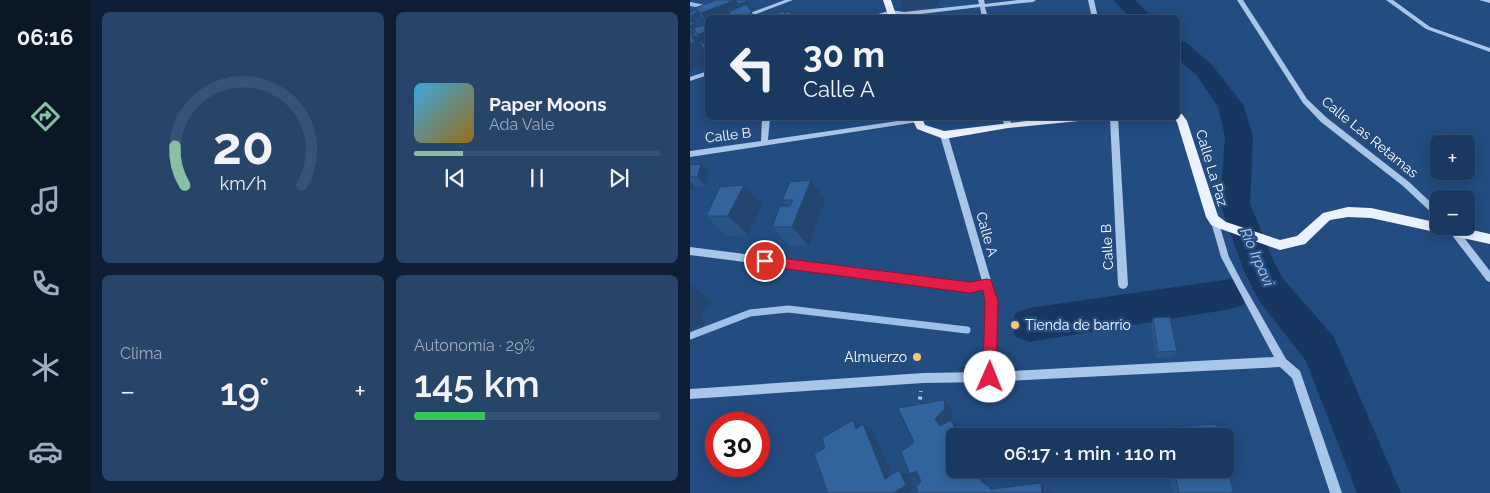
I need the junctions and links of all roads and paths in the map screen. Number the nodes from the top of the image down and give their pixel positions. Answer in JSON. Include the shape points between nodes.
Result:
{"nodes":[{"id":1,"x":790,"y":0,"type":"edge"},
{"id":2,"x":887,"y":0,"type":"edge"},
{"id":3,"x":1033,"y":0,"type":"edge"},
{"id":4,"x":1092,"y":0,"type":"edge"},
{"id":5,"x":1240,"y":0,"type":"edge"},
{"id":6,"x":1390,"y":0,"type":"edge"},
{"id":7,"x":1482,"y":0,"type":"edge"},
{"id":8,"x":1490,"y":1,"type":"edge"},
{"id":9,"x":982,"y":3,"type":"edge"},
{"id":10,"x":748,"y":15,"type":"edge"},
{"id":11,"x":892,"y":15,"type":"edge"},
{"id":12,"x":1094,"y":15,"type":"edge"},
{"id":13,"x":1490,"y":50,"type":"edge"},
{"id":14,"x":705,"y":74,"type":"edge"},
{"id":15,"x":690,"y":80,"type":"edge"},
{"id":16,"x":1180,"y":118,"type":"edge"},
{"id":17,"x":766,"y":120,"type":"edge"},
{"id":18,"x":912,"y":120,"type":"edge"},
{"id":19,"x":918,"y":120,"type":"edge"},
{"id":20,"x":1031,"y":120,"type":"edge"},
{"id":21,"x":1114,"y":120,"type":"edge"},
{"id":22,"x":1007,"y":121,"type":"edge"},
{"id":23,"x":944,"y":135,"type":"junction"},
{"id":24,"x":764,"y":144,"type":"junction"},
{"id":25,"x":690,"y":154,"type":"edge"},
{"id":26,"x":1430,"y":207,"type":"edge"},
{"id":27,"x":1215,"y":222,"type":"junction"},
{"id":28,"x":1430,"y":225,"type":"edge"},
{"id":29,"x":1457,"y":235,"type":"edge"},
{"id":30,"x":1475,"y":235,"type":"edge"},
{"id":31,"x":1490,"y":239,"type":"edge"},
{"id":32,"x":690,"y":251,"type":"edge"},
{"id":33,"x":1486,"y":271,"type":"edge"},
{"id":34,"x":1490,"y":278,"type":"edge"},
{"id":35,"x":987,"y":284,"type":"junction"},
{"id":36,"x":1123,"y":285,"type":"dead end"},
{"id":37,"x":1282,"y":362,"type":"junction"},
{"id":38,"x":990,"y":377,"type":"junction"},
{"id":39,"x":690,"y":394,"type":"edge"},
{"id":40,"x":1336,"y":493,"type":"edge"}],
"edges":[{"from":1,"to":10,"type":"street"},
{"from":2,"to":11,"type":"main road"},
{"from":3,"to":9,"type":"street"},
{"from":4,"to":12,"type":"street"},
{"from":5,"to":26,"type":"street","name":"Calle Las Retamas","via":[[1304,101]]},
{"from":6,"to":13,"type":"street","via":[[1428,28]]},
{"from":7,"to":8,"type":"street"},
{"from":9,"to":11,"type":"street"},
{"from":14,"to":15,"type":"street"},
{"from":16,"to":27,"type":"main road","name":"Calle La Paz"},
{"from":17,"to":24,"type":"street"},
{"from":18,"to":24,"type":"street","name":"Calle B"},
{"from":19,"to":23,"type":"main road","via":[[922,127]]},
{"from":20,"to":22,"type":"main road"},
{"from":21,"to":36,"type":"street","name":"Calle B"},
{"from":22,"to":23,"type":"main road"},
{"from":23,"to":35,"type":"street","name":"Calle A"},
{"from":24,"to":25,"type":"street","name":"Calle B"},
{"from":27,"to":28,"type":"main road","name":"Calle La Paz","via":[[1280,244],[1301,240],[1328,216],[1348,212],[1371,213]]},
{"from":27,"to":37,"type":"street","via":[[1225,257]]},
{"from":29,"to":33,"type":"street"},
{"from":30,"to":31,"type":"main road"},
{"from":32,"to":35,"type":"street","via":[[970,287]]},
{"from":33,"to":34,"type":"street"},
{"from":35,"to":38,"type":"street","name":"Calle A","via":[[992,301]]},
{"from":37,"to":38,"type":"street"},
{"from":37,"to":40,"type":"street","via":[[1296,375]]},
{"from":38,"to":39,"type":"street","via":[[923,378]]}]}
